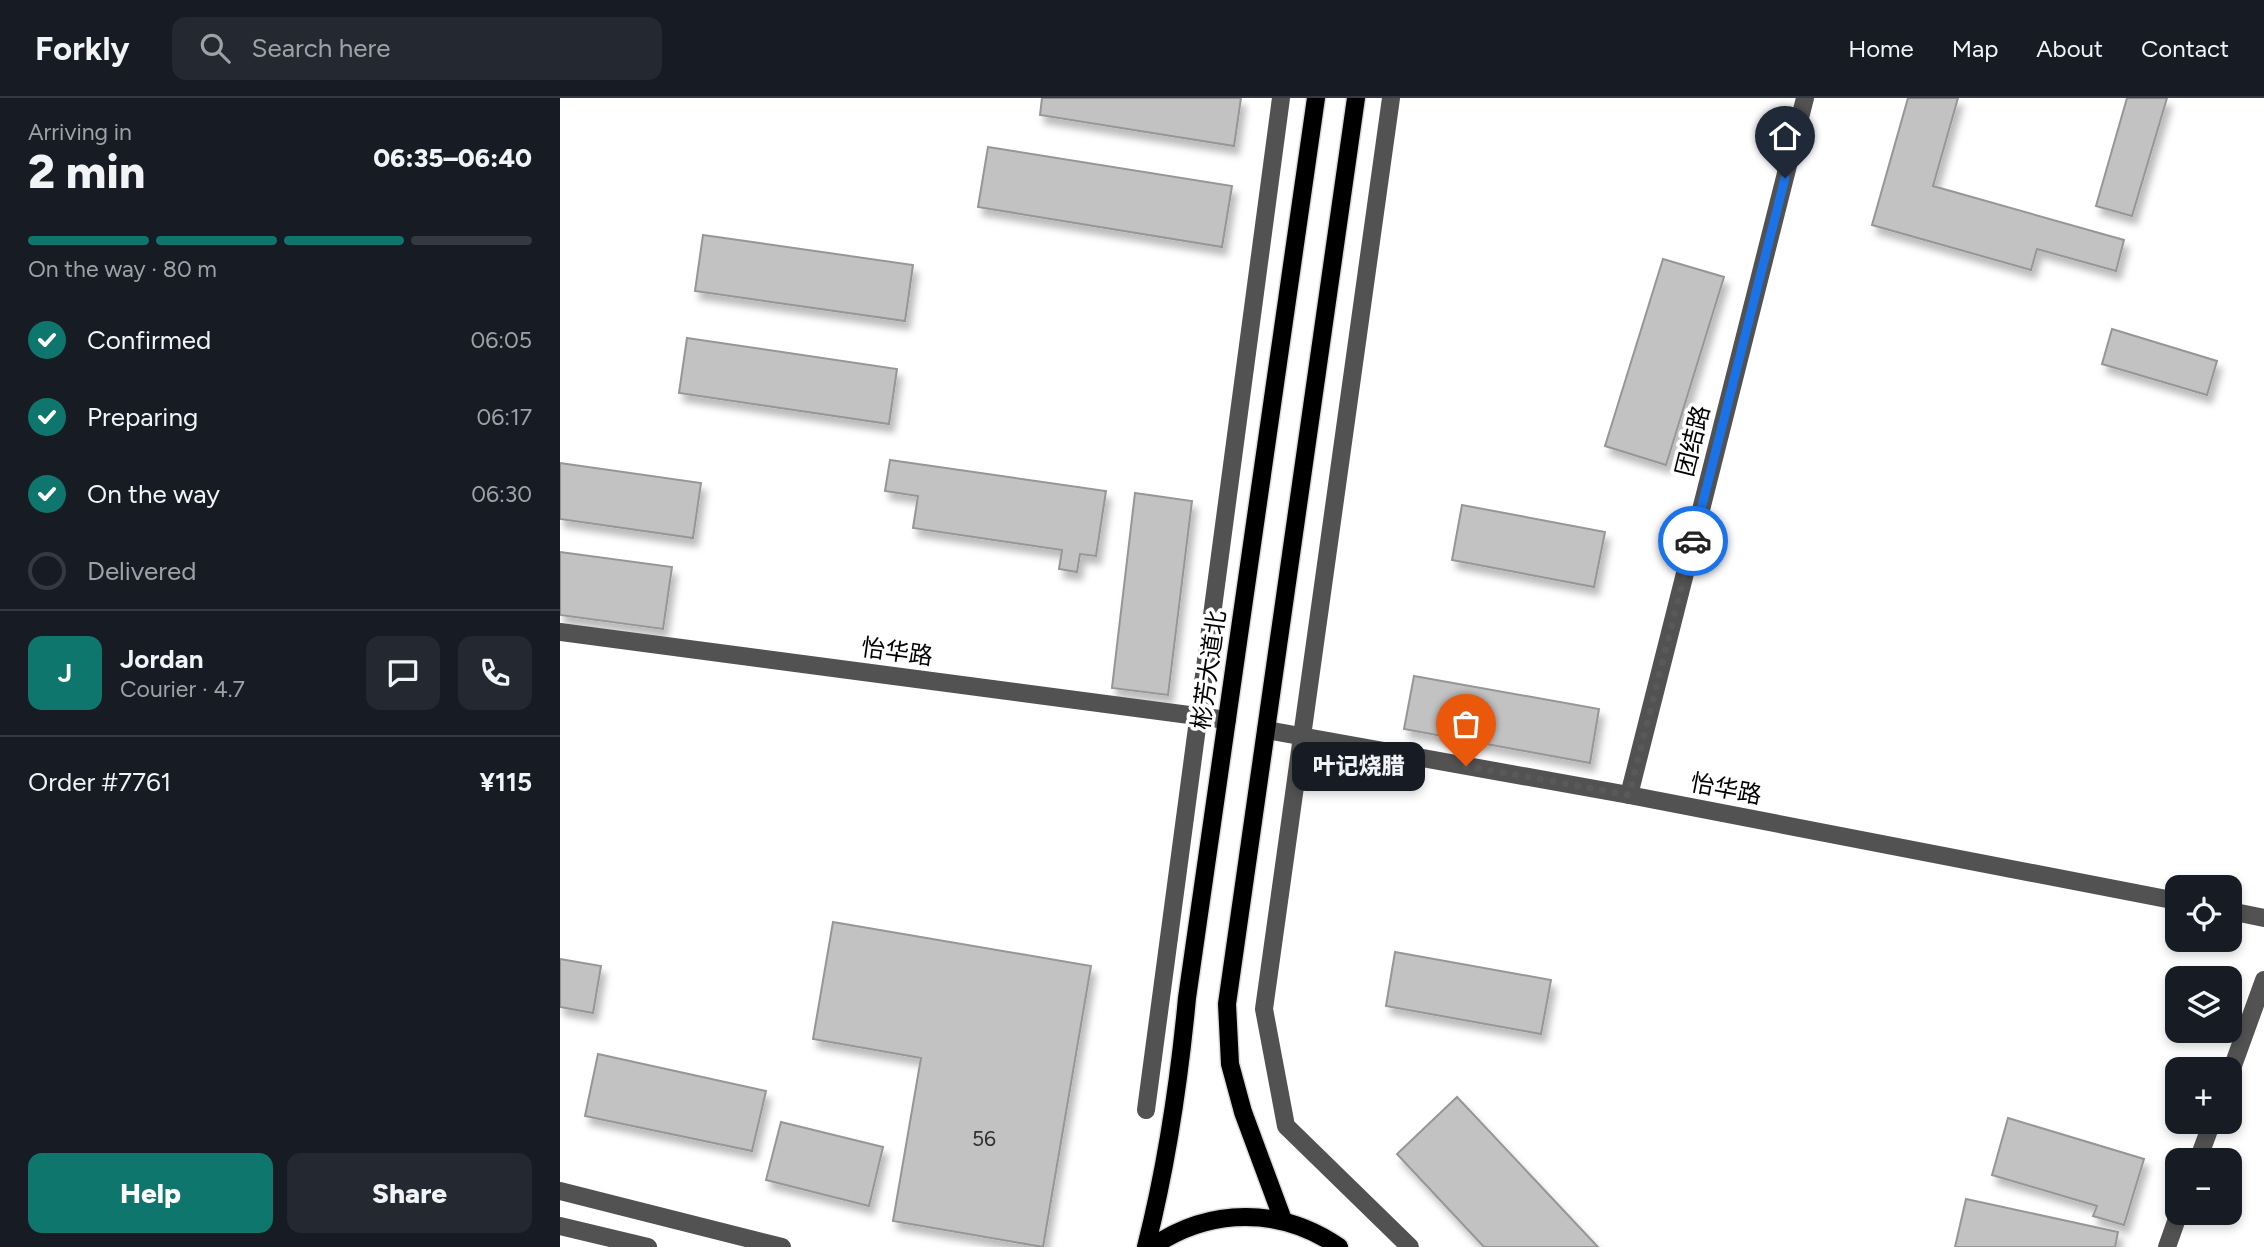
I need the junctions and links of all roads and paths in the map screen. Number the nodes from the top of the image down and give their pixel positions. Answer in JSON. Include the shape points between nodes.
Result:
{"nodes":[{"id":1,"x":1282,"y":98,"type":"edge"},
{"id":2,"x":1316,"y":98,"type":"edge"},
{"id":3,"x":1356,"y":98,"type":"edge"},
{"id":4,"x":1391,"y":98,"type":"edge"},
{"id":5,"x":1805,"y":98,"type":"edge"},
{"id":6,"x":560,"y":632,"type":"edge"},
{"id":7,"x":1198,"y":716,"type":"junction"},
{"id":8,"x":1227,"y":720,"type":"junction"},
{"id":9,"x":1266,"y":730,"type":"junction"},
{"id":10,"x":1303,"y":736,"type":"junction"},
{"id":11,"x":1629,"y":795,"type":"junction"},
{"id":12,"x":2165,"y":899,"type":"edge"},
{"id":13,"x":2242,"y":913,"type":"edge"},
{"id":14,"x":2264,"y":918,"type":"edge"},
{"id":15,"x":2264,"y":980,"type":"edge"},
{"id":16,"x":2236,"y":1057,"type":"edge"},
{"id":17,"x":1146,"y":1110,"type":"dead end"},
{"id":18,"x":560,"y":1191,"type":"edge"},
{"id":19,"x":1283,"y":1220,"type":"junction"},
{"id":20,"x":2175,"y":1225,"type":"edge"},
{"id":21,"x":560,"y":1226,"type":"edge"},
{"id":22,"x":648,"y":1247,"type":"edge"},
{"id":23,"x":782,"y":1247,"type":"edge"},
{"id":24,"x":1146,"y":1247,"type":"edge"},
{"id":25,"x":1152,"y":1247,"type":"edge"},
{"id":26,"x":1339,"y":1247,"type":"edge"},
{"id":27,"x":1410,"y":1247,"type":"edge"},
{"id":28,"x":2167,"y":1247,"type":"edge"}],
"edges":[{"from":1,"to":7,"type":"street"},
{"from":2,"to":8,"type":"main road","name":"彬芳大道北"},
{"from":3,"to":9,"type":"main road"},
{"from":4,"to":10,"type":"street"},
{"from":5,"to":11,"type":"street","name":"团结路"},
{"from":6,"to":7,"type":"street","name":"怡华路"},
{"from":7,"to":8,"type":"street","name":"怡华路"},
{"from":7,"to":17,"type":"street"},
{"from":8,"to":24,"type":"main road","name":"彬芳大道北","via":[[1187,998],[1179,1090]]},
{"from":9,"to":10,"type":"street","name":"怡华路"},
{"from":9,"to":19,"type":"main road","via":[[1227,1004],[1230,1064]]},
{"from":10,"to":11,"type":"street","name":"怡华路"},
{"from":10,"to":27,"type":"street","via":[[1265,1009],[1286,1126]]},
{"from":11,"to":12,"type":"street","name":"怡华路"},
{"from":13,"to":14,"type":"street"},
{"from":15,"to":16,"type":"street"},
{"from":18,"to":23,"type":"street"},
{"from":19,"to":25,"type":"main road","via":[[1224,1217],[1195,1224]]},
{"from":19,"to":26,"type":"main road"},
{"from":20,"to":28,"type":"street"},
{"from":21,"to":22,"type":"street"}]}
